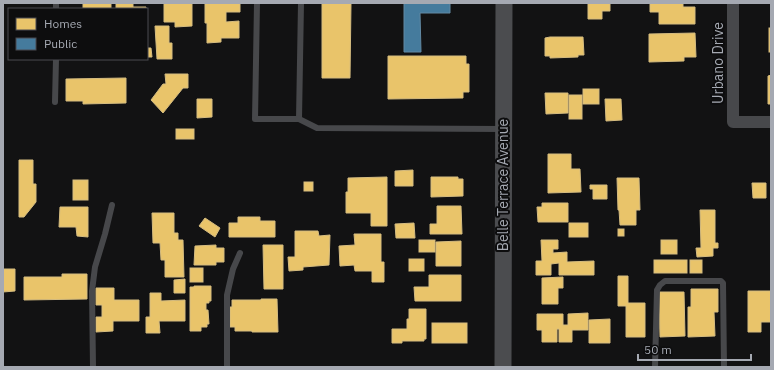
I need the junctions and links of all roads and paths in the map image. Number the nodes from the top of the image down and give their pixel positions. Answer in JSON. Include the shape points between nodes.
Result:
{"nodes":[{"id":1,"x":257,"y":3,"type":"edge"},
{"id":2,"x":301,"y":3,"type":"edge"},
{"id":3,"x":504,"y":3,"type":"edge"},
{"id":4,"x":733,"y":3,"type":"edge"},
{"id":5,"x":56,"y":60,"type":"edge"},
{"id":6,"x":55,"y":102,"type":"dead end"},
{"id":7,"x":299,"y":119,"type":"junction"},
{"id":8,"x":771,"y":122,"type":"edge"},
{"id":9,"x":503,"y":129,"type":"junction"},
{"id":10,"x":112,"y":205,"type":"dead end"},
{"id":11,"x":240,"y":253,"type":"dead end"},
{"id":12,"x":93,"y":367,"type":"edge"},
{"id":13,"x":227,"y":367,"type":"edge"},
{"id":14,"x":503,"y":367,"type":"edge"},
{"id":15,"x":655,"y":367,"type":"edge"},
{"id":16,"x":724,"y":367,"type":"edge"}],
"edges":[{"from":1,"to":7,"type":"lane","via":[[255,119]]},
{"from":2,"to":7,"type":"lane"},
{"from":3,"to":9,"type":"street","name":"Belle Terrace Avenue"},
{"from":4,"to":8,"type":"street","name":"Urbano Drive","via":[[733,122]]},
{"from":5,"to":6,"type":"lane"},
{"from":7,"to":9,"type":"lane","via":[[317,128]]},
{"from":9,"to":14,"type":"street","name":"Belle Terrace Avenue"},
{"from":10,"to":12,"type":"lane","via":[[95,267],[92,291]]},
{"from":11,"to":13,"type":"lane","via":[[227,295]]},
{"from":15,"to":16,"type":"lane","via":[[657,290],[660,285],[665,281],[721,281]]}]}
